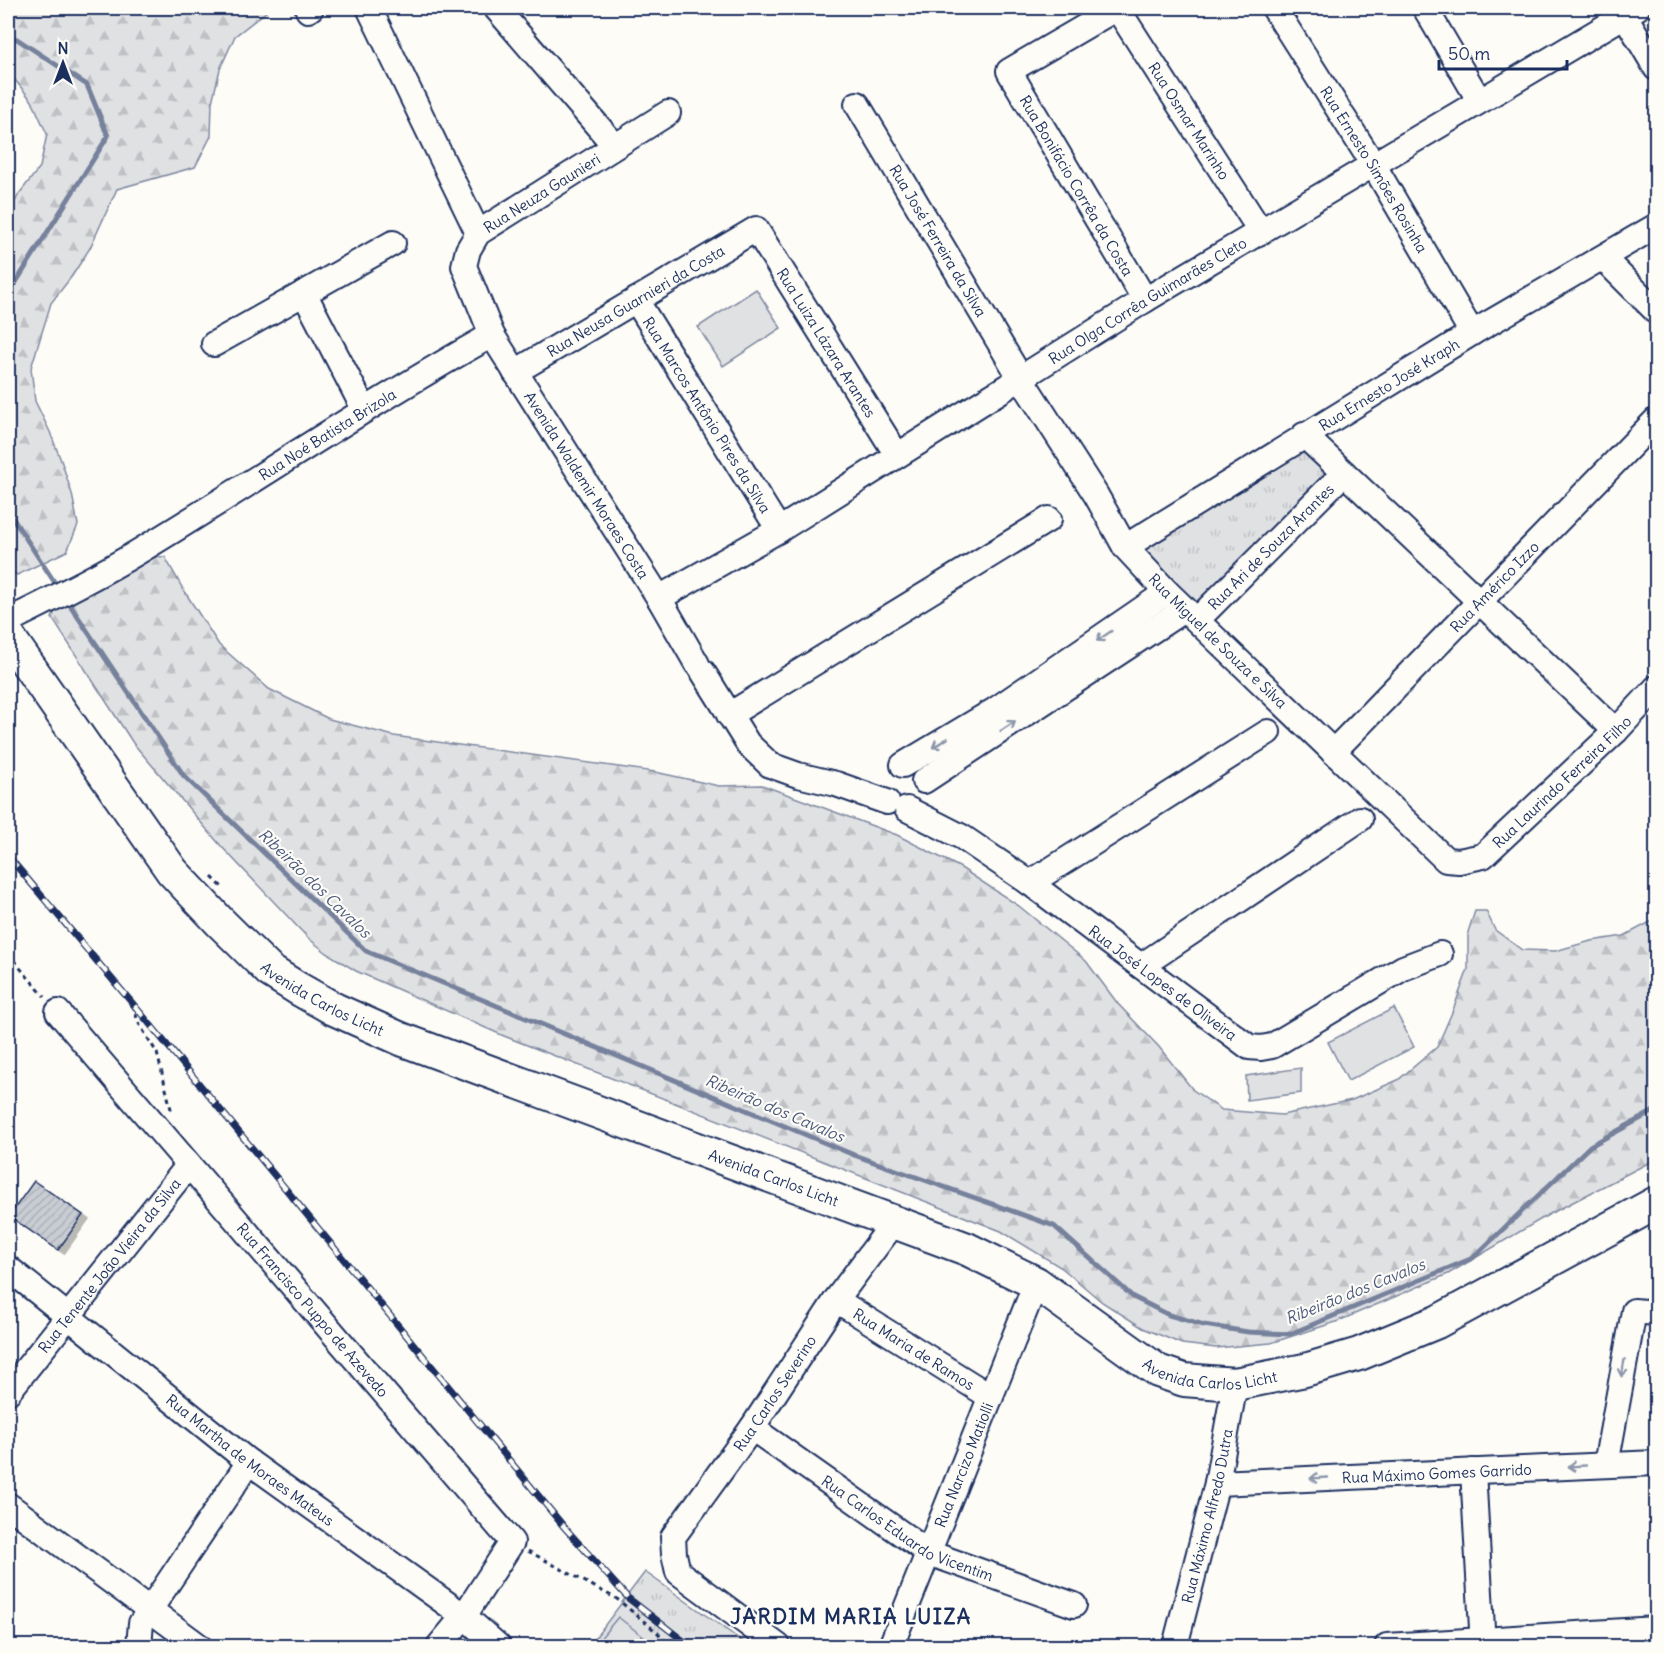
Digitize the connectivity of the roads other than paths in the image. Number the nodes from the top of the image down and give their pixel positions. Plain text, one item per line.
1 (369, 8) edge
2 (496, 8) edge
3 (1117, 8) edge
4 (1274, 8) edge
5 (1425, 8) edge
6 (1630, 11) edge
7 (1656, 68) edge
8 (1479, 100) junction
9 (856, 104) dead end
10 (668, 113) dead end
11 (615, 146) junction
12 (1373, 164) junction
13 (1656, 226) edge
14 (756, 229) joint
15 (1260, 232) junction
16 (478, 233) junction
17 (393, 243) dead end
18 (1603, 258) junction
19 (304, 293) junction
20 (636, 300) junction
21 (1145, 300) junction
22 (1656, 311) edge
23 (1472, 333) junction
24 (492, 335) junction
25 (214, 344) dead end
26 (515, 372) junction
27 (1020, 377) junction
28 (364, 409) junction
29 (1656, 420) edge
30 (1304, 435) junction
31 (897, 455) junction
32 (1344, 473) junction
33 (1049, 519) dead end
34 (779, 530) junction
35 (1125, 547) junction
36 (1167, 592) junction
37 (659, 598) junction
38 (1480, 601) junction
39 (1191, 614) junction
40 (8, 621) edge
41 (8, 636) edge
42 (1656, 688) edge
43 (729, 714) junction
44 (1616, 731) junction
45 (1268, 732) dead end
46 (1333, 752) junction
47 (905, 794) junction
48 (1360, 819) dead end
49 (1459, 861) joint
50 (1030, 883) junction
51 (1440, 954) dead end
52 (1141, 966) junction
53 (58, 1012) road end
54 (188, 1166) junction
55 (1656, 1203) edge
56 (895, 1221) junction
57 (8, 1268) edge
58 (1036, 1283) junction
59 (836, 1300) junction
60 (1645, 1312) edge
61 (68, 1316) junction
62 (1235, 1384) junction
63 (8, 1392) edge
64 (991, 1397) junction
65 (752, 1428) junction
66 (249, 1462) junction
67 (1656, 1463) edge
68 (1606, 1465) junction
69 (1473, 1471) junction
70 (1217, 1483) junction
71 (8, 1505) edge
72 (929, 1553) junction
73 (1074, 1605) dead end
74 (150, 1611) junction
75 (464, 1616) junction
76 (1656, 1629) edge
77 (1482, 1643) edge
78 (139, 1647) edge
79 (199, 1647) edge
80 (439, 1647) edge
81 (498, 1647) edge
82 (778, 1647) edge
83 (891, 1647) edge
84 (1176, 1647) edge
85 (1387, 1647) edge

1 - 16 street
2 - 11 street
3 - 15 street, Rua Osmar Marinho
3 - 21 street, Rua Bonifácio Corrêa da Costa
4 - 12 street, Rua Ernesto Simões Rosinha
5 - 8 street
6 - 7 street
6 - 8 street, Rua Olga Corrêa Guimarães Cleto
8 - 12 street, Rua Olga Corrêa Guimarães Cleto
9 - 27 street, Rua José Ferreira da Silva
10 - 11 street, Rua Neuza Gaunieri
11 - 16 street, Rua Neuza Gaunieri
12 - 15 street, Rua Olga Corrêa Guimarães Cleto
12 - 23 street, Rua Ernesto Simões Rosinha
13 - 18 street, Rua Ernesto José Kraph
14 - 20 street, Rua Neusa Guarnieri da Costa
14 - 31 street, Rua Luiza Lázara Arantes
15 - 21 street, Rua Olga Corrêa Guimarães Cleto
16 - 24 street, Rua Neuza Gaunieri
17 - 19 street
18 - 22 street
18 - 23 street, Rua Ernesto José Kraph
19 - 25 street
19 - 28 street
20 - 26 street, Rua Neusa Guarnieri da Costa
20 - 34 street, Rua Marcos Antônio Pires da Silva
21 - 27 street, Rua Olga Corrêa Guimarães Cleto
23 - 30 street, Rua Ernesto José Kraph
24 - 26 street
24 - 28 street, Rua Noé Batista Brizola
26 - 37 street, Avenida Waldemir Moraes Costa
27 - 31 street, Rua Olga Corrêa Guimarães Cleto
27 - 35 street, Rua Miguel de Souza e Silva
28 - 40 street, Rua Noé Batista Brizola
29 - 38 street, Rua Américo Izzo
30 - 32 street
30 - 35 street, Rua Ernesto José Kraph
31 - 34 street, Rua Olga Corrêa Guimarães Cleto
32 - 38 street
32 - 39 street, Rua Ari de Souza Arantes
33 - 43 street
34 - 37 street, Rua Olga Corrêa Guimarães Cleto
35 - 36 street, Rua Miguel de Souza e Silva
36 - 39 street, Rua Miguel de Souza e Silva
36 -> 47 street, Rua José Lopes de Oliveira
37 - 43 street, Avenida Waldemir Moraes Costa
38 - 44 street
38 - 46 street, Rua Américo Izzo
39 - 46 street, Rua Miguel de Souza e Silva
47 -> 39 street, Rua Ari de Souza Arantes
41 - 56 main road, Avenida Carlos Licht
42 - 44 street, Rua Laurindo Ferreira Filho
43 - 47 street
44 - 49 street, Rua Laurindo Ferreira Filho
45 - 50 street
46 - 49 street, Rua Miguel de Souza e Silva
47 - 50 street, Rua José Lopes de Oliveira
48 - 52 street
50 - 52 street, Rua José Lopes de Oliveira
51 - 52 street, Rua José Lopes de Oliveira
53 - 54 street, Rua Francisco Puppo de Azevedo
54 - 61 street, Rua Tenente João Vieira da Silva
54 - 75 street, Rua Francisco Puppo de Azevedo
55 - 62 main road, Avenida Carlos Licht
56 - 58 main road, Avenida Carlos Licht
56 - 59 street, Rua Carlos Severino
57 - 61 street, Rua Martha de Moraes Mateus
58 - 62 main road, Avenida Carlos Licht
58 - 64 street, Rua Narcizo Matiolli
59 - 64 street, Rua Maria de Ramos
59 - 65 street, Rua Carlos Severino
60 -> 68 street
61 - 63 street, Rua Tenente João Vieira da Silva
61 - 66 street, Rua Martha de Moraes Mateus
62 - 70 street, Rua Máximo Alfredo Dutra
64 - 72 street, Rua Narcizo Matiolli
65 - 72 street, Rua Carlos Eduardo Vicentim
65 - 82 street, Rua Carlos Severino
66 - 74 street
66 - 75 street, Rua Martha de Moraes Mateus
67 - 68 street, Rua Máximo Gomes Garrido
68 -> 69 street, Rua Máximo Gomes Garrido
69 -> 70 street, Rua Máximo Gomes Garrido
69 - 77 street
70 - 84 street, Rua Máximo Alfredo Dutra
71 - 74 street
72 - 73 street, Rua Carlos Eduardo Vicentim
72 - 83 street, Rua Narcizo Matiolli
74 - 78 street
74 - 79 street
75 - 80 street
75 - 81 street, Rua Martha de Moraes Mateus
76 - 77 street
77 - 85 street

